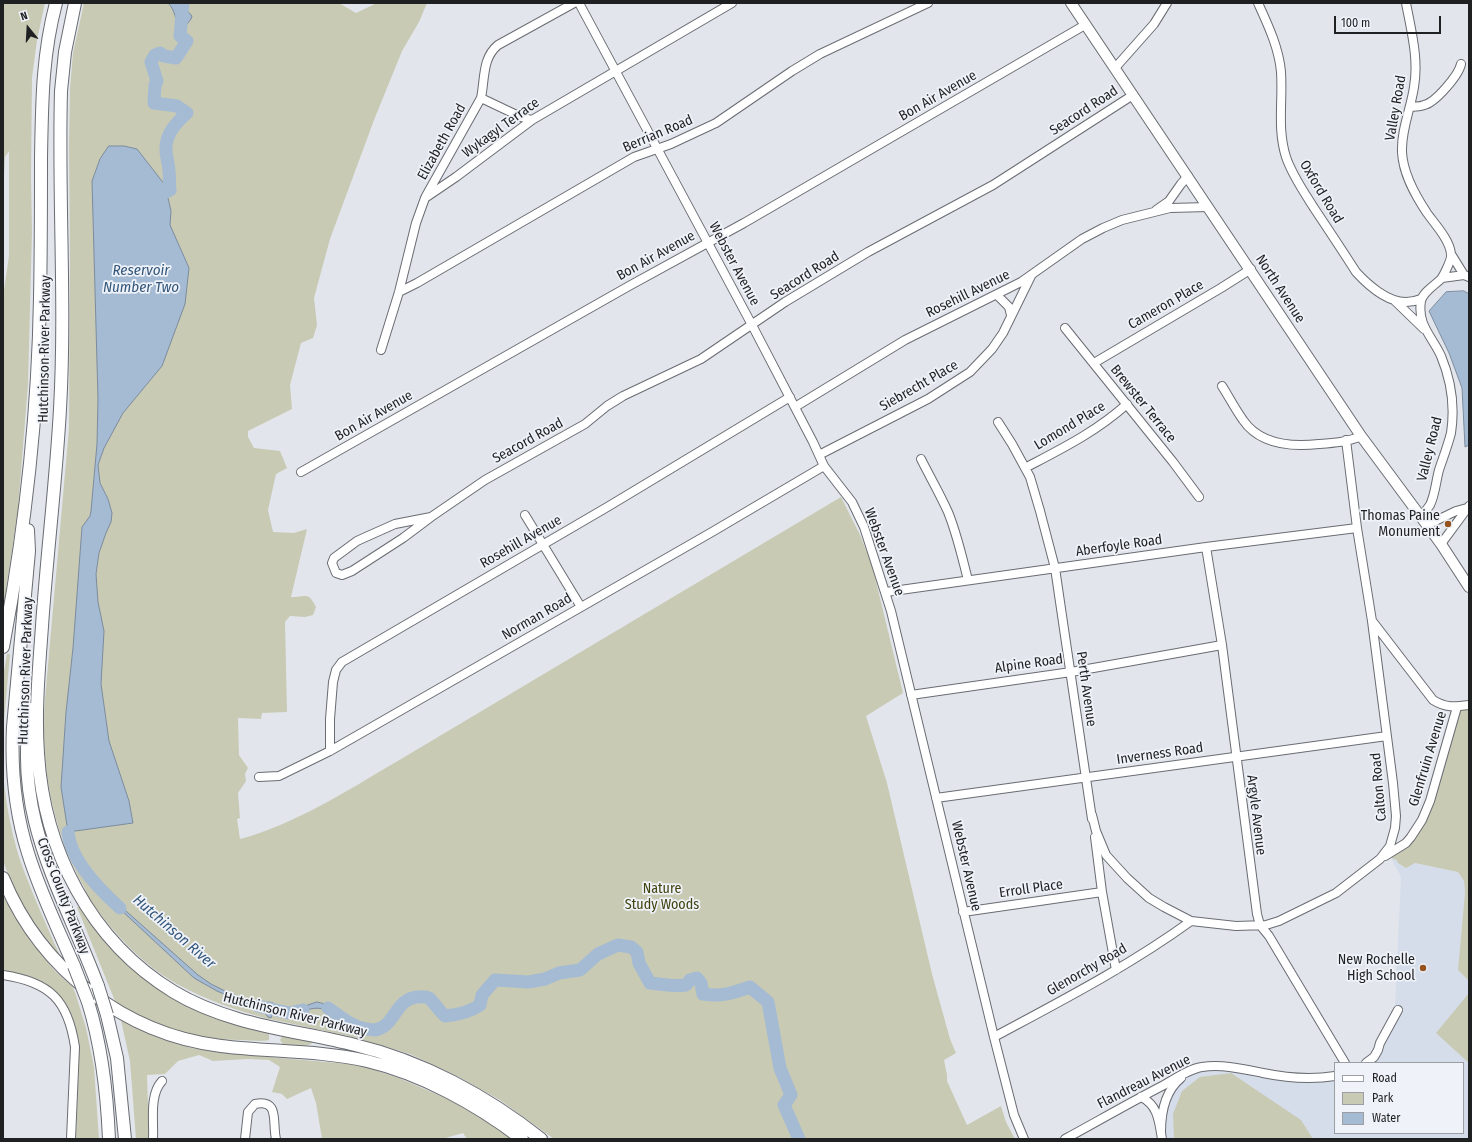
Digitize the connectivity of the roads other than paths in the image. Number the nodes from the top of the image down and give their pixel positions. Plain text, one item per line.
1 (56, 3) edge
2 (75, 3) edge
3 (574, 3) edge
4 (579, 3) edge
5 (732, 3) edge
6 (928, 3) edge
7 (1071, 3) edge
8 (1167, 3) edge
9 (1258, 3) edge
10 (1406, 3) edge
11 (1085, 25) junction
12 (1462, 64) dead end
13 (1115, 68) junction
14 (615, 71) junction
15 (1133, 95) junction
16 (481, 98) junction
17 (1411, 107) junction
18 (532, 120) junction
19 (657, 149) junction
20 (1188, 176) junction
21 (425, 198) junction
22 (1208, 207) junction
23 (1155, 211) junction
24 (708, 242) junction
25 (1451, 254) junction
26 (1251, 269) junction
27 (1031, 275) junction
28 (1466, 276) edge
29 (1442, 278) junction
30 (399, 292) junction
31 (997, 295) junction
32 (1421, 299) junction
33 (1395, 300) junction
34 (1011, 315) junction
35 (752, 325) junction
36 (1065, 328) dead end
37 (1425, 330) junction
38 (381, 350) dead end
39 (1094, 364) junction
40 (1222, 386) dead end
41 (790, 397) junction
42 (1126, 404) junction
43 (795, 407) junction
44 (998, 422) dead end
45 (1361, 436) junction
46 (1346, 440) junction
47 (819, 455) junction
48 (920, 459) dead end
49 (824, 466) junction
50 (1025, 468) junction
51 (301, 472) dead end
52 (27, 493) junction
53 (1199, 497) dead end
54 (1468, 506) edge
55 (525, 515) dead end
56 (431, 517) junction
57 (1424, 521) junction
58 (1357, 528) junction
59 (543, 544) junction
60 (1440, 544) junction
61 (1206, 547) junction
62 (1055, 568) junction
63 (968, 580) junction
64 (1469, 588) edge
65 (886, 592) junction
66 (581, 606) junction
67 (1372, 621) junction
68 (1222, 645) junction
69 (3, 647) edge
70 (39, 664) junction
71 (1071, 672) junction
72 (911, 695) junction
73 (1469, 705) edge
74 (1457, 707) junction
75 (1387, 736) junction
76 (330, 751) junction
77 (1236, 756) junction
78 (259, 777) dead end
79 (1086, 778) junction
80 (936, 798) junction
81 (1092, 815) junction
82 (1380, 859) junction
83 (3, 878) edge
84 (1102, 892) junction
85 (963, 912) junction
86 (1191, 921) junction
87 (1260, 925) junction
88 (1116, 970) junction
89 (3, 975) edge
90 (1398, 1010) dead end
91 (994, 1038) junction
92 (1344, 1062) edge
93 (1367, 1062) edge
94 (1191, 1071) junction
95 (1334, 1076) edge
96 (162, 1081) dead end
97 (1141, 1097) junction
98 (1161, 1135) edge
99 (72, 1139) edge
100 (109, 1139) edge
101 (125, 1139) edge
102 (153, 1139) edge
103 (245, 1139) edge
104 (276, 1139) edge
105 (522, 1139) edge
106 (541, 1139) edge
107 (1024, 1139) edge
108 (1065, 1139) edge

1 - 52 highway, Hutchinson River Parkway
2 - 70 highway, Hutchinson River Parkway
3 - 16 street, Elizabeth Road
4 - 14 street, Webster Avenue
5 - 14 street, Wykagyl Terrace
6 - 19 street, Berrian Road
7 - 11 main road, North Avenue
8 - 13 street
9 - 33 street, Oxford Road
10 - 17 street, Valley Road
11 - 13 main road, North Avenue
11 - 24 street, Bon Air Avenue
12 - 17 street
13 - 15 main road, North Avenue
14 - 18 street, Wykagyl Terrace
14 - 19 street, Webster Avenue
15 - 20 main road, North Avenue
15 - 35 street, Seacord Road
16 - 18 street, Elizabeth Road
16 - 21 street, Elizabeth Road
17 - 25 street, Valley Road
18 - 21 street, Wykagyl Terrace
19 - 24 street, Webster Avenue
19 - 30 street, Berrian Road
20 - 22 main road, North Avenue
20 - 23 street, Rosehill Avenue
21 - 30 street
22 - 23 street, Rosehill Avenue
22 - 26 main road, North Avenue
23 - 27 street, Rosehill Avenue
24 - 35 street, Webster Avenue
24 - 51 street, Bon Air Avenue
25 - 28 street, Valley Road
25 - 29 street
26 - 39 street, Cameron Place
26 - 45 main road, North Avenue
27 - 31 street, Rosehill Avenue
27 - 34 street, Siebrecht Place
28 - 29 street, Valley Road
29 - 32 street
30 - 38 street
31 - 34 street
31 - 43 street, Rosehill Avenue
32 - 33 street
32 - 37 street, Valley Road
33 - 37 street
34 - 47 street, Siebrecht Place
35 - 41 street, Webster Avenue
35 - 56 street, Seacord Road
36 - 39 street, Brewster Terrace
37 - 57 street, Valley Road
39 - 42 street, Brewster Terrace
40 - 46 street
41 - 43 street, Webster Avenue
41 - 59 street, Rosehill Avenue
42 - 50 street, Lomond Place
42 - 53 street, Brewster Terrace
43 - 47 street, Webster Avenue
44 - 50 street, Perth Avenue
45 - 46 street
45 - 57 main road, North Avenue
46 - 58 street, Calton Road
47 - 49 street, Webster Avenue
48 - 63 street
49 - 65 street, Webster Avenue
49 - 66 street, Norman Road
50 - 62 street, Perth Avenue
52 - 69 highway, Hutchinson River Parkway
52 - 100 highway, Cross County Parkway, bridge
54 - 57 street
54 - 60 street
55 - 59 street
56 - 56 street, Seacord Road
57 - 60 main road, North Avenue
58 - 61 street, Aberfoyle Road
58 - 67 street, Calton Road
59 - 66 street
59 - 76 street, Rosehill Avenue
60 - 64 main road, North Avenue
61 - 62 street, Aberfoyle Road
61 - 68 street, Argyle Avenue
62 - 63 street, Aberfoyle Road
62 - 71 street, Perth Avenue
63 - 65 street, Aberfoyle Road
65 - 72 street, Webster Avenue
66 - 76 street, Norman Road
67 - 74 street
67 - 75 street, Calton Road
68 - 71 street, Alpine Road
68 - 77 street, Argyle Avenue
70 - 101 highway, Cross County Parkway, bridge
70 - 106 highway, Hutchinson River Parkway
71 - 72 street, Alpine Road
71 - 79 street, Perth Avenue
72 - 80 street, Webster Avenue
73 - 74 street, Glenfruin Avenue
74 - 82 street, Glenfruin Avenue
75 - 77 street, Inverness Road
75 - 82 street, Calton Road
76 - 78 street, Norman Road
77 - 79 street, Inverness Road
77 - 87 street, Argyle Avenue
79 - 80 street, Inverness Road
79 - 81 street, Perth Avenue
80 - 85 street, Webster Avenue
81 - 84 street, Perth Avenue
81 - 86 street, Calton Road
82 - 87 street, Calton Road
83 - 105 highway, Hutchinson River Parkway
84 - 85 street, Erroll Place
84 - 88 street, Perth Avenue
85 - 91 street, Webster Avenue
86 - 87 street, Calton Road
86 - 88 street, Glenorchy Road
87 - 92 street, Argyle Avenue
88 - 91 street, Glenorchy Road
89 - 99 street
90 - 93 street
91 - 107 street, Webster Avenue
94 - 95 street, Flandreau Avenue
94 - 97 street, Flandreau Avenue
94 - 98 street
96 - 102 street
97 - 98 street
97 - 108 street, Flandreau Avenue
103 - 104 street

